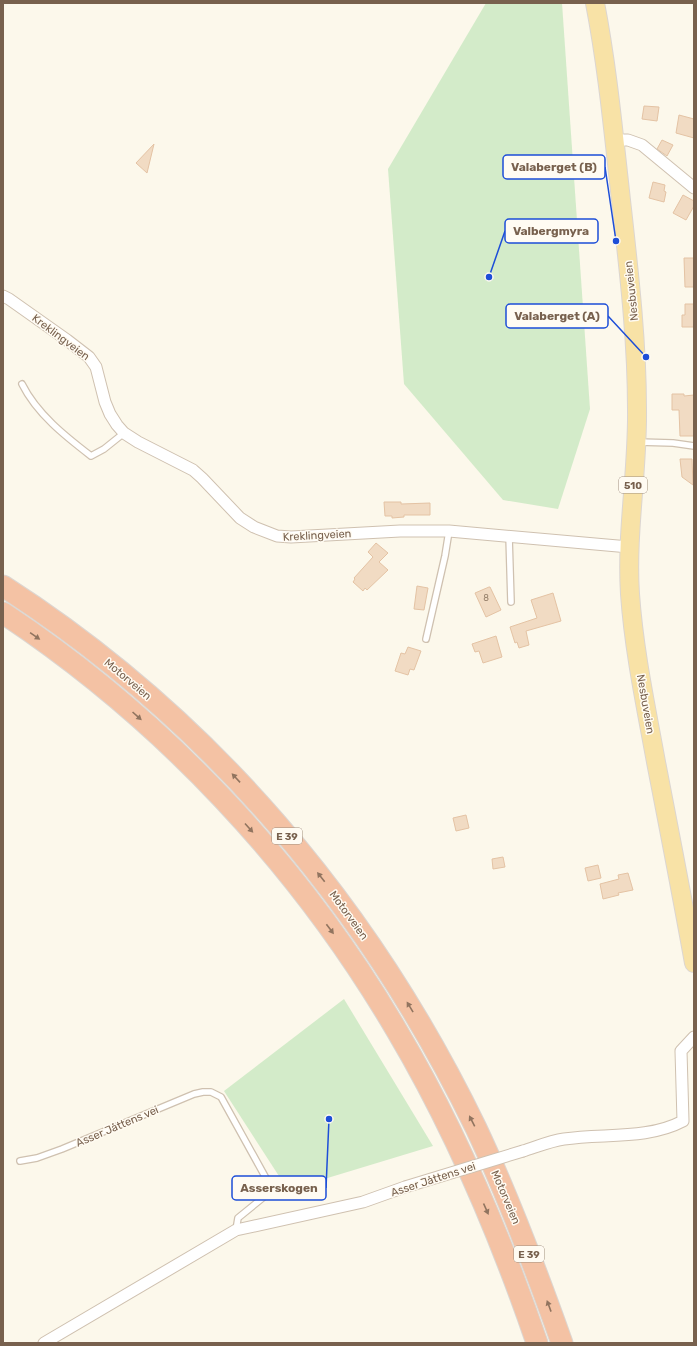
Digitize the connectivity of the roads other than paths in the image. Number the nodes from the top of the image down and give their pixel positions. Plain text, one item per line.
1 (595, 3) edge
2 (615, 140) junction
3 (694, 188) edge
4 (3, 296) edge
5 (22, 384) dead end
6 (124, 433) junction
7 (636, 442) junction
8 (694, 446) edge
9 (449, 531) junction
10 (509, 536) junction
11 (629, 547) junction
12 (3, 586) edge
13 (511, 602) dead end
14 (3, 614) edge
15 (426, 639) dead end
16 (694, 963) edge
17 (694, 1037) edge
18 (20, 1161) dead end
19 (236, 1230) junction
20 (44, 1343) edge
21 (537, 1343) edge
22 (562, 1343) edge

1 - 2 main road, Nesbuveien / 510
2 - 3 street
2 - 7 main road, Nesbuveien / 510
4 - 6 street, Kreklingveien
5 - 6 lane
6 - 9 street, Kreklingveien
7 - 8 lane
7 - 11 main road, Nesbuveien / 510
9 - 10 street, Kreklingveien
9 - 15 lane
10 - 11 street, Kreklingveien
10 - 13 lane
11 - 16 main road, Nesbuveien / 510
22 -> 12 highway, Motorveien / E 39
14 -> 21 highway, Motorveien / E 39
17 - 19 street, Asser Jåttens vei, bridge
18 - 19 lane, Asser Jåttens vei
19 - 20 street, Asser Jåttens vei

